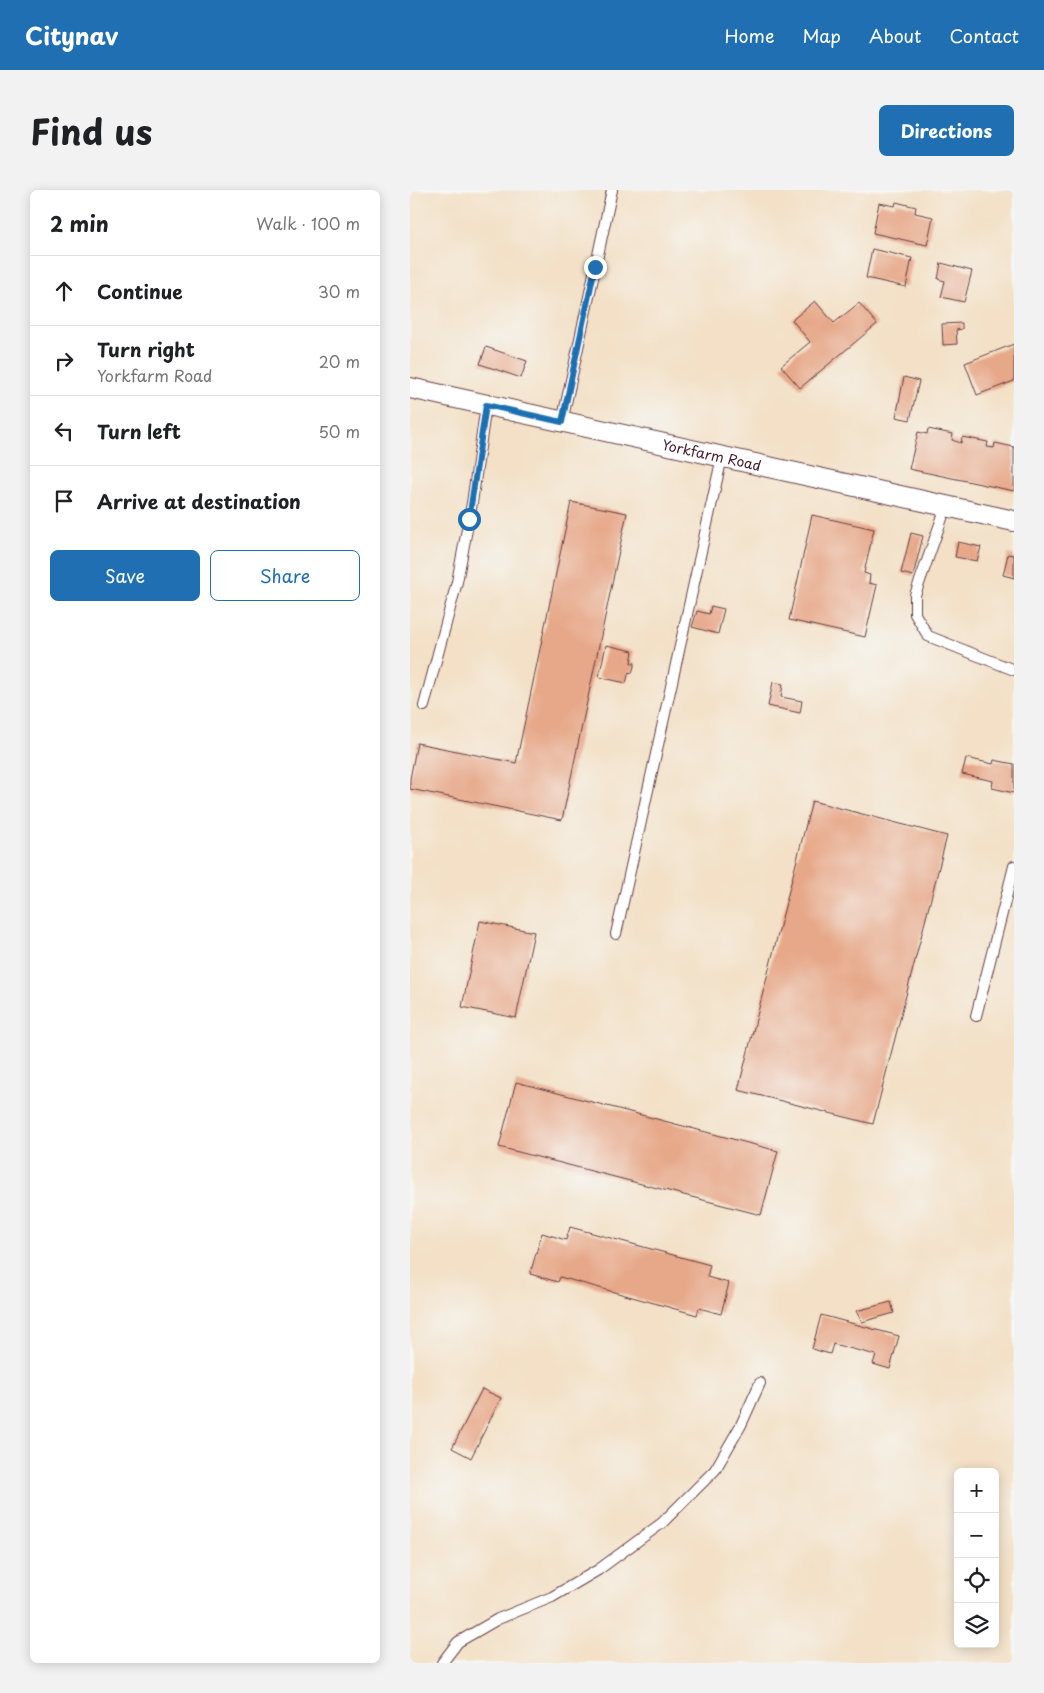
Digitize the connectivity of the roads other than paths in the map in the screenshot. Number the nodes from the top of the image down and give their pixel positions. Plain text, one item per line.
1 (612, 190) edge
2 (410, 388) edge
3 (486, 405) junction
4 (562, 422) junction
5 (722, 457) junction
6 (946, 507) junction
7 (1014, 522) edge
8 (1014, 670) edge
9 (424, 706) dead end
10 (1014, 866) edge
11 (616, 934) dead end
12 (976, 1016) dead end
13 (760, 1383) dead end
14 (442, 1663) edge

1 - 4 lane
2 - 3 street, Yorkfarm Road
3 - 4 street, Yorkfarm Road
3 - 9 lane
4 - 5 street, Yorkfarm Road
5 - 6 street, Yorkfarm Road
5 - 11 lane
6 - 7 street, Yorkfarm Road
6 - 8 lane
10 - 12 lane
13 - 14 lane

